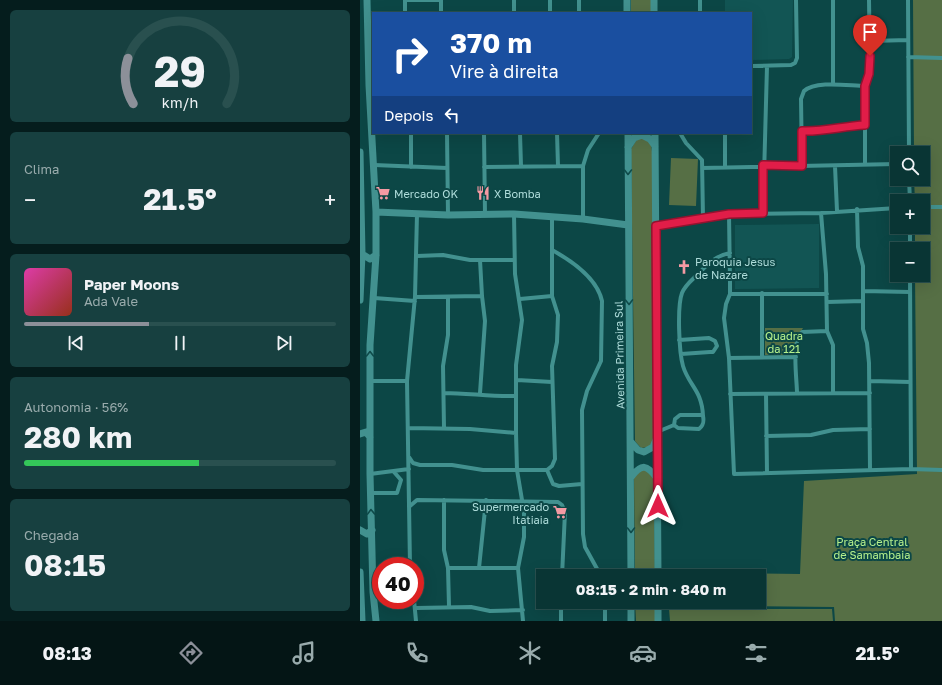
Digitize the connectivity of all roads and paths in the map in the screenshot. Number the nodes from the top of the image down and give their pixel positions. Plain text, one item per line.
1 (367, 0) edge
2 (441, 0) edge
3 (514, 0) edge
4 (550, 0) edge
5 (579, 0) edge
6 (627, 0) edge
7 (654, 0) edge
8 (700, 0) edge
9 (796, 0) edge
10 (833, 0) edge
11 (869, 0) edge
12 (908, 0) edge
13 (405, 12) edge
14 (441, 12) edge
15 (514, 12) edge
16 (550, 12) edge
17 (579, 12) edge
18 (627, 12) edge
19 (654, 12) edge
20 (700, 12) edge
21 (908, 40) junction
22 (871, 41) junction
23 (371, 47) edge
24 (908, 57) junction
25 (942, 58) edge
26 (752, 66) edge
27 (767, 66) junction
28 (372, 84) edge
29 (834, 84) junction
30 (865, 86) junction
31 (865, 125) junction
32 (802, 131) junction
33 (373, 134) edge
34 (411, 134) edge
35 (447, 134) edge
36 (484, 134) edge
37 (520, 134) edge
38 (557, 134) edge
39 (598, 134) edge
40 (628, 134) edge
41 (655, 134) edge
42 (681, 134) edge
43 (725, 134) edge
44 (655, 146) junction
45 (909, 146) edge
46 (628, 147) junction
47 (360, 152) edge
48 (360, 157) edge
49 (374, 157) junction
50 (890, 164) edge
51 (374, 165) junction
52 (763, 165) junction
53 (865, 165) junction
54 (484, 166) junction
55 (521, 166) junction
56 (558, 166) junction
57 (583, 166) junction
58 (725, 166) junction
59 (802, 166) junction
60 (835, 166) junction
61 (411, 167) junction
62 (447, 168) junction
63 (702, 168) junction
64 (930, 207) edge
65 (942, 207) edge
66 (890, 208) edge
67 (361, 209) edge
68 (857, 209) junction
69 (837, 211) junction
70 (376, 212) junction
71 (821, 212) junction
72 (763, 213) junction
73 (417, 214) junction
74 (514, 214) junction
75 (729, 214) junction
76 (485, 215) junction
77 (448, 216) junction
78 (552, 216) junction
79 (703, 218) junction
80 (583, 219) junction
81 (628, 225) junction
82 (656, 226) junction
83 (552, 250) junction
84 (730, 253) junction
85 (362, 254) junction
86 (376, 255) junction
87 (417, 256) junction
88 (480, 260) junction
89 (514, 260) junction
90 (910, 282) edge
91 (863, 291) junction
92 (910, 292) junction
93 (762, 293) junction
94 (730, 294) junction
95 (827, 294) junction
96 (482, 296) junction
97 (552, 296) junction
98 (448, 297) junction
99 (374, 298) junction
100 (415, 299) junction
101 (520, 299) junction
102 (360, 300) edge
103 (863, 301) junction
104 (827, 302) junction
105 (827, 331) junction
106 (679, 340) junction
107 (681, 354) junction
108 (762, 357) junction
109 (796, 357) junction
110 (729, 358) junction
111 (516, 380) junction
112 (370, 381) junction
113 (407, 381) junction
114 (870, 381) junction
115 (552, 382) junction
116 (910, 382) junction
117 (444, 393) junction
118 (480, 393) junction
119 (797, 393) junction
120 (833, 393) junction
121 (870, 393) junction
122 (730, 394) junction
123 (766, 394) junction
124 (516, 396) junction
125 (703, 415) junction
126 (674, 425) junction
127 (408, 428) junction
128 (444, 428) junction
129 (870, 429) junction
130 (516, 433) junction
131 (360, 434) edge
132 (657, 435) junction
133 (766, 436) junction
134 (370, 437) junction
135 (631, 442) junction
136 (408, 457) junction
137 (910, 468) junction
138 (409, 469) junction
139 (517, 470) junction
140 (547, 470) junction
141 (870, 470) junction
142 (942, 470) edge
143 (394, 472) junction
144 (767, 473) junction
145 (370, 474) junction
146 (631, 477) junction
147 (657, 478) junction
148 (582, 484) junction
149 (370, 493) junction
150 (444, 500) junction
151 (486, 500) junction
152 (523, 501) junction
153 (410, 506) junction
154 (360, 530) edge
155 (372, 530) junction
156 (372, 557) edge
157 (410, 557) edge
158 (448, 568) junction
159 (479, 568) junction
160 (518, 568) junction
161 (562, 569) edge
162 (597, 569) edge
163 (631, 569) edge
164 (658, 569) edge
165 (360, 572) edge
166 (449, 606) junction
167 (424, 608) edge
168 (375, 609) edge
169 (416, 609) edge
170 (561, 609) edge
171 (605, 609) edge
172 (631, 609) edge
173 (658, 609) edge
174 (523, 610) junction
175 (362, 621) edge
176 (376, 621) edge
177 (416, 621) edge
178 (523, 621) edge
179 (561, 621) edge
180 (605, 621) edge
181 (631, 621) edge
182 (658, 621) edge

1 - 23 street
2 - 13 street
2 - 14 street
3 - 15 street
4 - 16 street
5 - 17 street
6 - 18 street
7 - 19 street
8 - 20 street
9 - 27 street
10 - 29 street
11 - 22 street
12 - 21 street
21 - 22 street
21 - 24 street
22 - 30 street
23 - 28 street
24 - 25 street
24 - 45 street
26 - 27 street
27 - 52 street
29 - 30 street
29 - 32 street
30 - 31 street
31 - 32 street
31 - 53 street
32 - 59 street
33 - 49 street
34 - 61 street
35 - 62 street
36 - 54 street
37 - 55 street
38 - 56 street
39 - 57 street
40 - 46 street, Avenida Primeira Sul
41 - 44 street
42 - 63 street
43 - 58 street
44 - 46 street
44 - 82 street
46 -> 81 street, Avenida Primeira Sul
47 - 48 street
48 - 49 street
48 - 67 street
49 - 51 street
50 - 53 street
51 - 61 street
51 - 70 street
52 - 58 street
52 - 59 street
52 - 72 street
53 - 60 street
54 - 55 street
54 - 76 street
55 - 56 street
56 - 57 street
57 - 80 street
58 - 63 street
59 - 60 street
60 - 69 street
61 - 62 street
62 - 77 street
63 - 79 street
64 - 65 street
66 - 68 street
67 - 85 street
68 - 69 street
68 - 91 street
69 - 71 street
70 - 73 street
70 - 86 street
71 - 72 street
71 - 95 street
72 - 75 street
73 - 77 street
73 - 87 street
74 - 76 street
74 - 78 street
74 - 89 street
75 - 79 street
75 - 84 street
76 - 77 street
78 - 80 street
78 - 83 street
79 - 82 street
80 - 81 street
81 -> 135 street, Avenida Primeira Sul
82 - 132 street
83 - 97 street
83 - 148 street
84 - 94 street
84 - 106 street
85 - 86 street
85 - 102 street
86 - 99 street
87 - 88 street
87 - 100 street
88 - 89 street
88 - 96 street
89 - 101 street
90 - 92 street
91 - 92 street
91 - 103 street
92 - 116 street
93 - 94 street
93 - 95 street
93 - 108 street
94 - 110 street
95 - 104 street
96 - 98 street
96 - 118 street
97 - 101 street
97 - 115 street
98 - 100 street
98 - 117 street
99 - 100 street
112 -> 99 street
100 - 113 street
101 - 111 street
103 - 104 street
103 - 114 street
104 - 105 street
105 - 109 street
105 - 120 street
106 - 107 street
106 - 107 street
107 - 125 street
108 - 109 street
108 - 110 street
109 - 119 street
110 - 122 street
111 - 115 street
111 - 124 street
112 - 113 street
112 - 134 street
113 - 127 street
114 - 116 street
114 - 121 street
115 - 140 street
116 - 137 street
117 - 118 street
117 - 128 street
118 - 124 street
119 - 120 street
119 - 123 street
120 - 121 street
121 - 129 street
122 - 123 street
122 - 144 street
123 - 133 street
124 - 130 street
125 - 126 street
125 - 126 street
126 - 132 street
127 - 128 street
127 - 136 street
128 - 130 street
129 - 133 street
129 - 141 street
130 - 139 street
131 - 134 street
132 - 135 street
132 - 147 street
133 - 144 street
134 - 145 street
135 - 146 street, Avenida Primeira Sul
136 - 138 street
136 - 139 street
137 - 141 street
137 - 142 street
138 - 143 street
138 - 153 street
139 - 140 street
139 - 152 street
140 - 148 street
141 - 144 street
143 - 145 street
143 - 149 street
145 - 149 street
146 - 147 street
146 -> 163 street, Avenida Primeira Sul
147 - 164 street
148 - 162 street
155 -> 149 street
150 - 151 street
150 - 153 street
150 - 158 street
151 - 152 street
151 - 159 street
152 - 160 street
152 - 161 street
153 - 157 street
154 - 155 street
155 - 156 street
158 - 159 street
158 - 166 street
159 - 160 street
160 - 174 street
165 - 175 street
166 - 167 street
166 - 174 street
168 - 176 street
169 - 177 street
170 - 179 street
171 - 180 street
172 - 181 street
173 - 182 street
174 - 178 street

